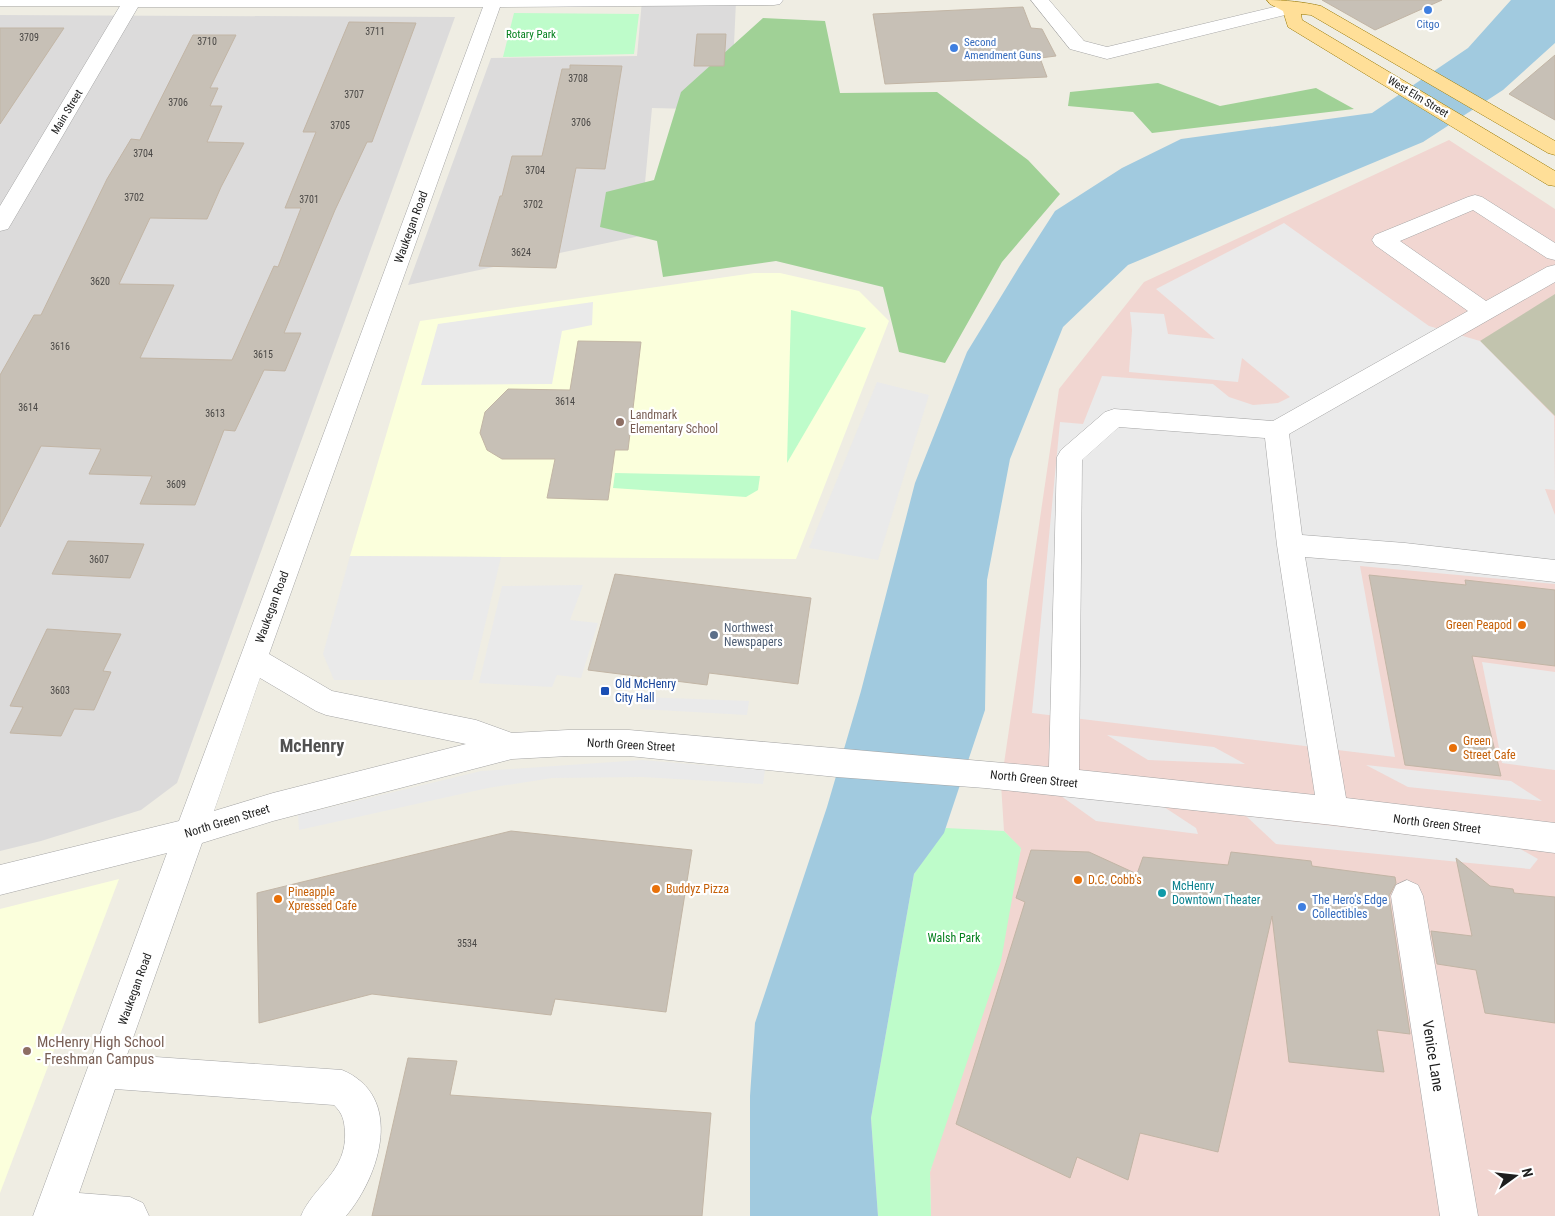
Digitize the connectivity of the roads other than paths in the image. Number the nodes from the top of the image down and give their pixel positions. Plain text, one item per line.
1 (774, 0) edge
2 (1040, 0) edge
3 (0, 1) edge
4 (133, 1) edge
5 (494, 1) edge
6 (1283, 4) edge
7 (1555, 149) edge
8 (1555, 180) edge
9 (0, 224) edge
10 (1555, 253) edge
11 (1555, 272) edge
12 (1485, 312) junction
13 (1276, 430) junction
14 (1290, 545) junction
15 (1555, 571) edge
16 (253, 659) junction
17 (512, 746) junction
18 (1064, 782) junction
19 (1333, 811) junction
20 (192, 832) junction
21 (1555, 838) edge
22 (0, 880) edge
23 (1407, 896) dead end
24 (106, 1071) junction
25 (54, 1213) edge
26 (130, 1216) edge
27 (320, 1216) edge
28 (1459, 1216) edge

1 - 5 street
2 - 6 street
3 - 4 street
4 - 5 street
4 - 9 street, Main Street
5 - 16 street, Waukegan Road
6 - 7 main road, West Elm Street
6 - 8 main road, West Elm Street
10 - 12 street
11 - 12 street
12 - 13 street
13 - 14 street
13 - 18 street
14 - 15 street
14 - 19 street
16 - 17 street, North Green Street
16 - 20 street, Waukegan Road
17 - 18 street, North Green Street
17 - 20 street, North Green Street
18 - 19 street, North Green Street
19 - 21 street, North Green Street
20 - 22 street, North Green Street
20 - 24 street, Waukegan Road
23 - 28 street, Venice Lane
24 - 25 street, Waukegan Road
24 - 27 street
25 - 26 street

